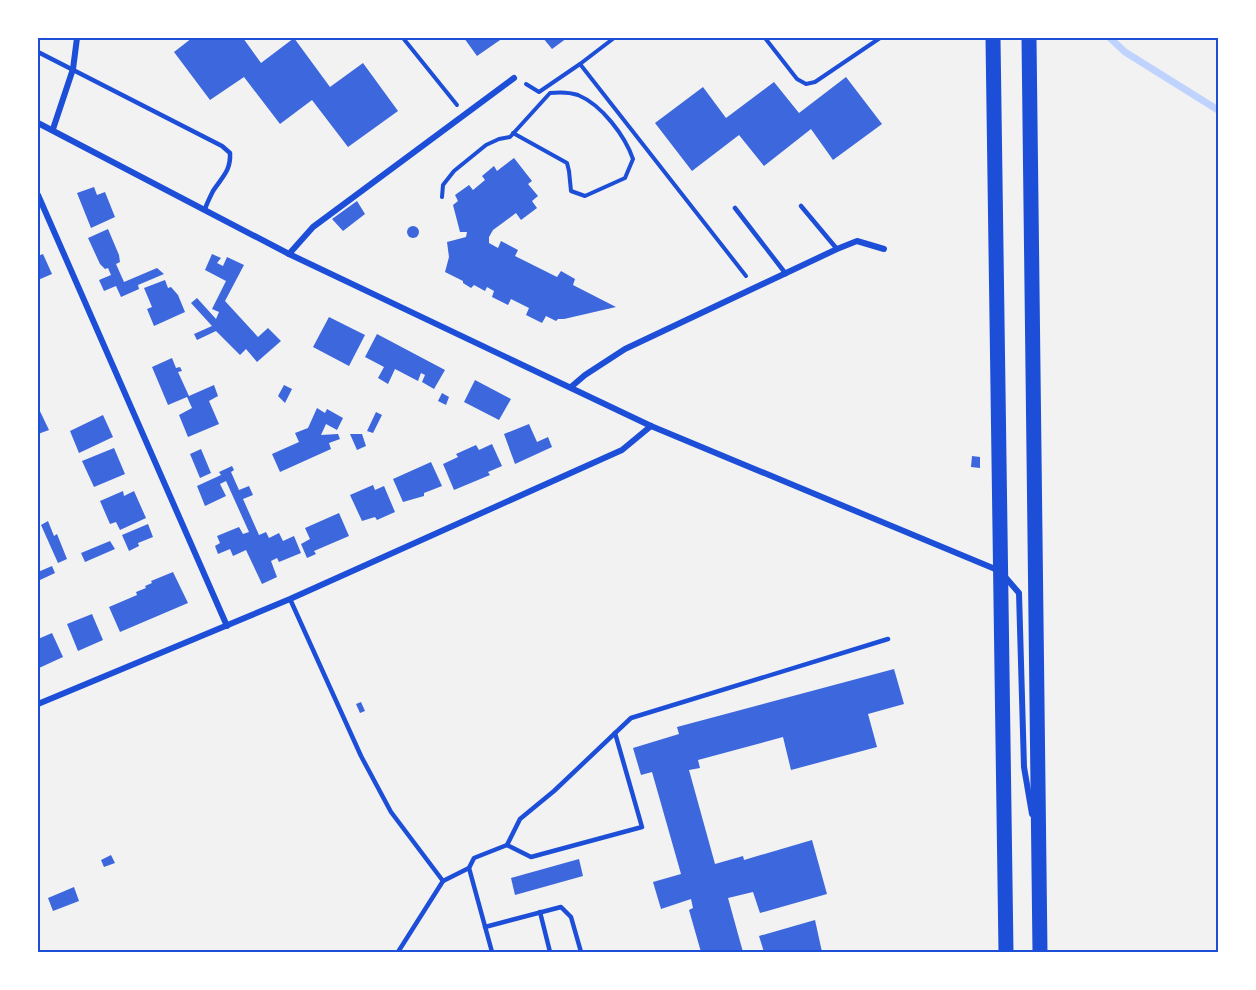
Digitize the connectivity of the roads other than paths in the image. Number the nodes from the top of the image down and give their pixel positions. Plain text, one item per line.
1 (77, 38) edge
2 (993, 38) edge
3 (1029, 38) edge
4 (38, 52) edge
5 (73, 69) junction
6 (514, 78) road end
7 (38, 123) edge
8 (53, 129) junction
9 (38, 195) edge
10 (801, 206) dead end
11 (735, 207) dead end
12 (205, 209) junction
13 (837, 249) junction
14 (884, 249) dead end
15 (289, 254) junction
16 (786, 274) junction
17 (571, 387) junction
18 (651, 426) junction
19 (1000, 571) junction
20 (290, 599) junction
21 (227, 626) junction
22 (888, 639) dead end
23 (38, 704) edge
24 (615, 733) junction
25 (507, 845) junction
26 (1039, 857) junction
27 (469, 868) junction
28 (443, 881) junction
29 (540, 912) junction
30 (485, 927) junction
31 (398, 952) edge
32 (492, 952) edge
33 (550, 952) edge
34 (581, 952) edge
35 (1006, 952) edge
36 (1040, 952) edge

1 - 5 street
2 - 19 main road
3 - 26 main road
4 - 5 lane
5 - 8 street
5 - 12 lane
6 - 15 street
7 - 8 street
8 - 12 street
9 - 21 street
10 - 13 lane
11 - 16 lane
12 - 15 street
13 - 14 street
13 - 16 street
15 - 17 street
16 - 17 street
17 - 18 street
18 - 19 street
18 - 20 street
19 - 26 street
19 - 35 main road
20 - 21 street
20 - 28 lane
21 - 23 street
22 - 24 lane
24 - 25 lane
24 - 25 lane
25 - 27 lane
26 - 36 main road
27 - 28 lane
27 - 30 lane
28 - 31 lane
29 - 30 lane
29 - 33 lane
29 - 34 lane
30 - 32 lane

